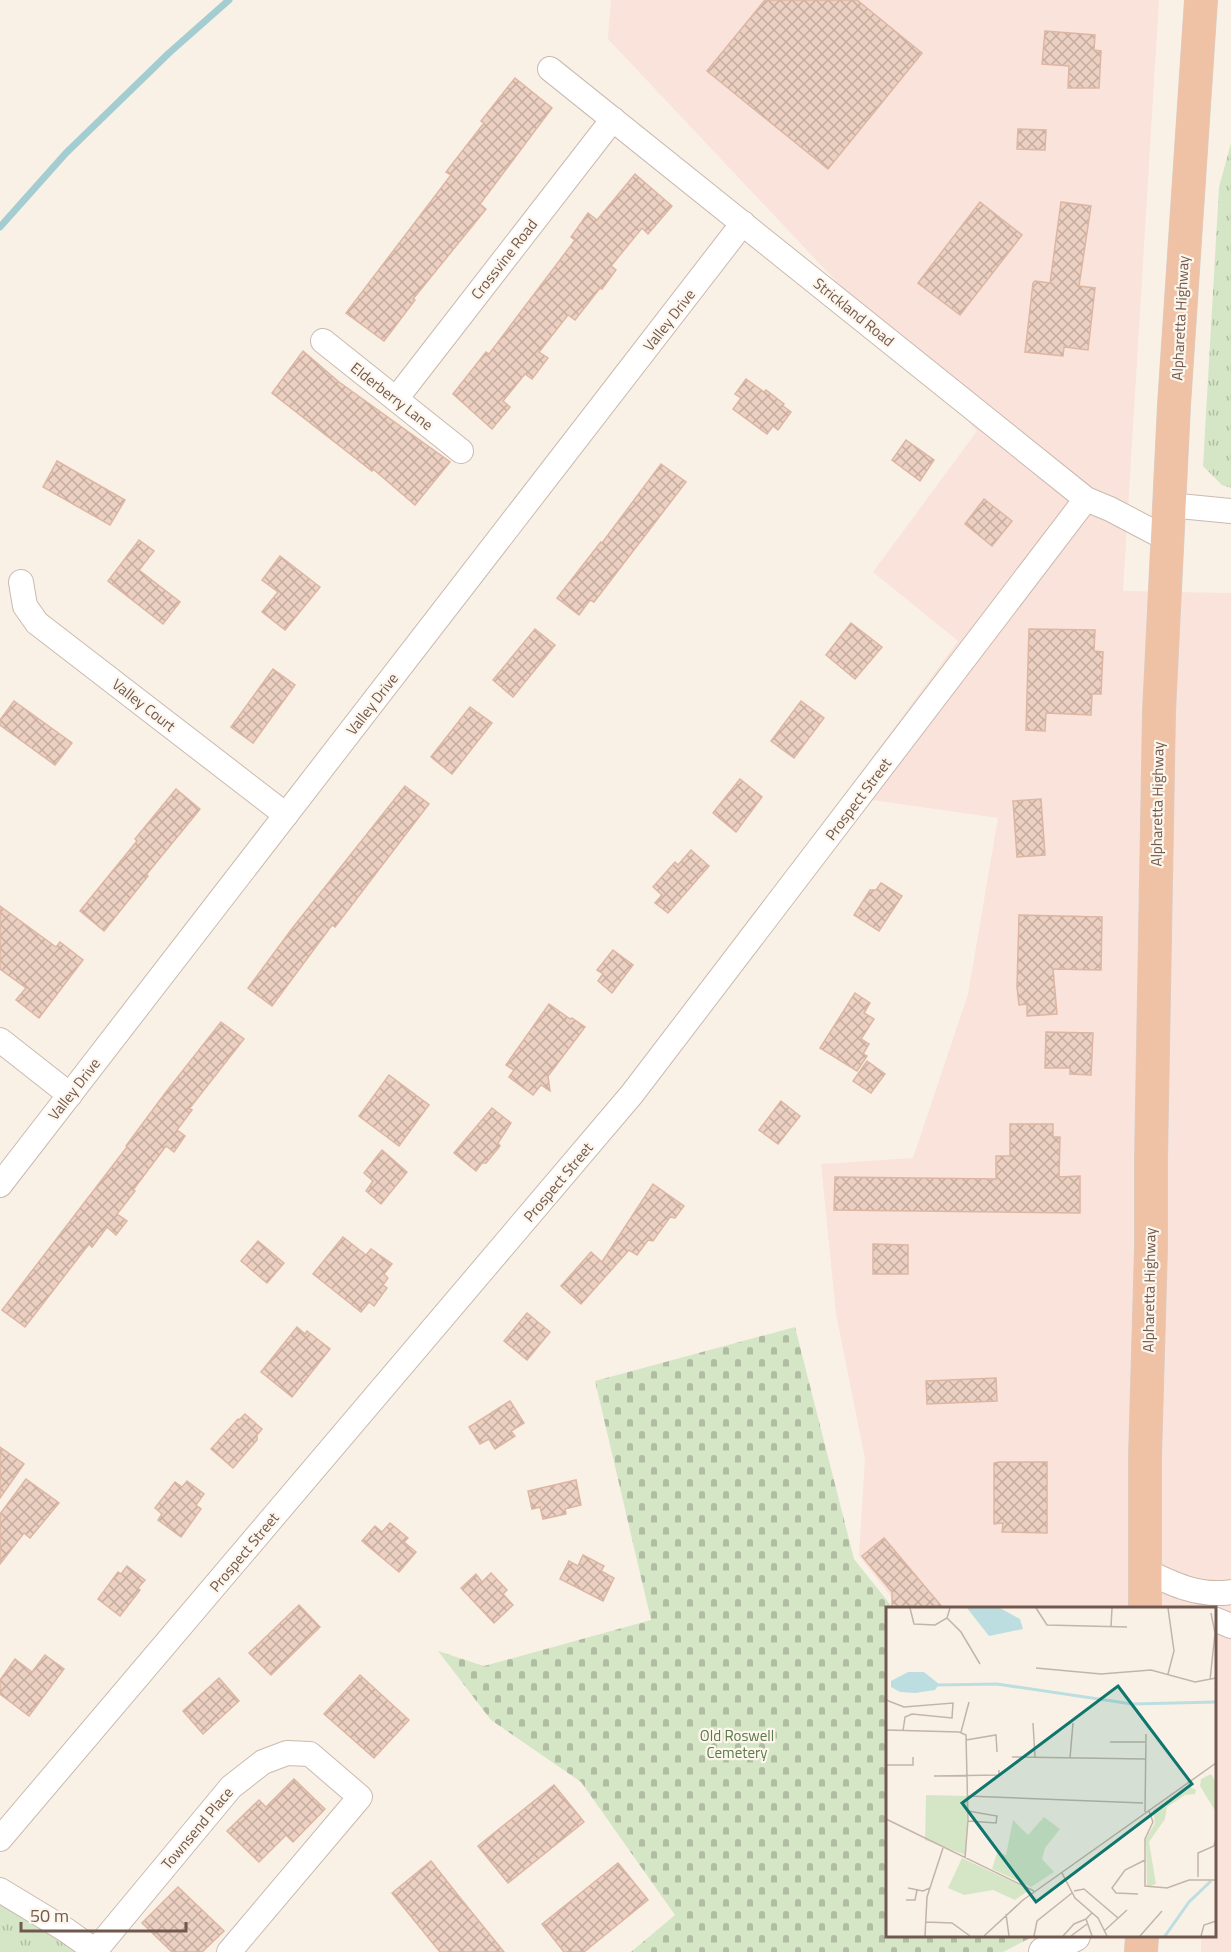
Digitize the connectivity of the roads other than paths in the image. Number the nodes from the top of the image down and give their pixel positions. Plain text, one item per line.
1 (1201, 0) edge
2 (550, 69) dead end
3 (613, 119) junction
4 (744, 224) junction
5 (323, 341) dead end
6 (396, 399) junction
7 (461, 451) dead end
8 (1086, 499) junction
9 (1169, 505) junction
10 (1231, 511) edge
11 (1167, 539) junction
12 (21, 582) dead end
13 (286, 815) junction
14 (0, 1040) edge
15 (70, 1095) junction
16 (0, 1185) edge
17 (1144, 1570) junction
18 (1231, 1592) edge
19 (1145, 1607) edge
20 (1231, 1615) edge
21 (1216, 1618) edge
22 (1216, 1618) edge
23 (1231, 1626) edge
24 (0, 1839) edge
25 (0, 1890) edge
26 (1071, 1937) edge
27 (1142, 1937) edge
28 (96, 1951) edge
29 (229, 1952) edge
30 (1044, 1952) edge
31 (1141, 1952) edge

1 - 9 highway, Alpharetta Highway
2 - 3 street, Strickland Road
3 - 4 street, Strickland Road
3 - 6 street, Crossvine Road
4 - 8 street, Strickland Road
4 - 13 street, Valley Drive
5 - 6 street, Elderberry Lane
6 - 7 street, Elderberry Lane
8 - 11 street, Strickland Road
8 - 24 street, Prospect Street
9 - 10 street
9 - 11 highway, Alpharetta Highway
11 - 17 highway, Alpharetta Highway
12 - 13 street, Valley Court
13 - 15 street, Valley Drive
14 - 15 street
15 - 16 street, Valley Drive
17 - 18 street
17 - 19 highway, Alpharetta Highway
20 - 21 street
22 - 23 street
25 - 28 street
26 - 30 street
27 - 31 highway
28 - 29 street, Townsend Place

